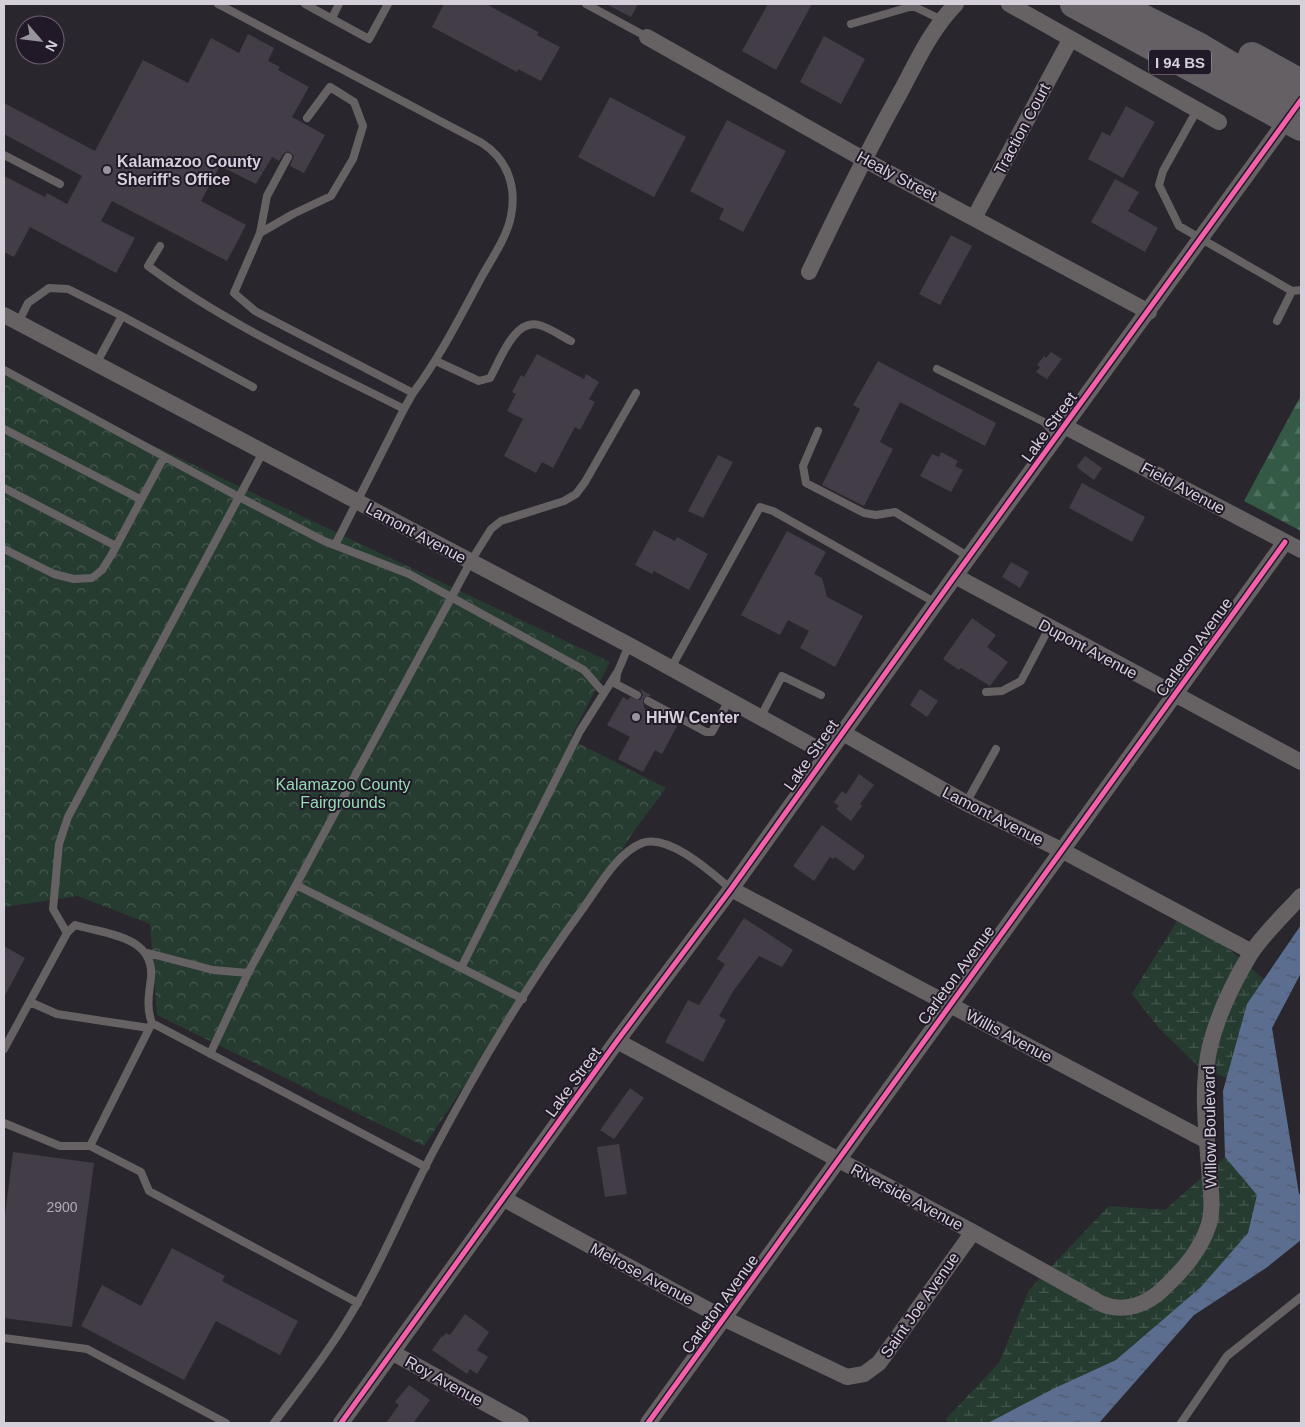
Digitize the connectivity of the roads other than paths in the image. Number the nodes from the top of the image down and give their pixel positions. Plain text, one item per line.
1 (218, 4) edge
2 (305, 4) edge
3 (339, 4) edge
4 (388, 4) edge
5 (586, 4) edge
6 (956, 4) edge
7 (1009, 4) edge
8 (1074, 4) edge
9 (1115, 4) edge
10 (1154, 4) edge
11 (332, 18) junction
12 (942, 20) junction
13 (851, 24) dead end
14 (647, 37) joint
15 (1070, 40) junction
16 (1298, 107) edge
17 (1197, 110) junction
18 (307, 118) dead end
19 (1219, 122) dead end
20 (4, 155) edge
21 (288, 157) dead end
22 (863, 159) junction
23 (60, 184) dead end
24 (974, 218) junction
25 (260, 233) junction
26 (1202, 238) junction
27 (160, 246) dead end
28 (809, 272) dead end
29 (1301, 290) edge
30 (1292, 291) junction
31 (1149, 312) junction
32 (4, 315) edge
33 (122, 316) junction
34 (1277, 321) dead end
35 (18, 323) junction
36 (571, 341) dead end
37 (436, 361) junction
38 (96, 364) junction
39 (937, 369) dead end
40 (4, 370) edge
41 (253, 386) dead end
42 (413, 393) junction
43 (636, 393) dead end
44 (404, 409) junction
45 (4, 428) edge
46 (818, 431) dead end
47 (1061, 431) junction
48 (263, 452) junction
49 (164, 457) junction
50 (4, 488) edge
51 (239, 497) junction
52 (140, 499) junction
53 (358, 502) junction
54 (1286, 542) junction
55 (335, 545) junction
56 (116, 546) junction
57 (4, 549) edge
58 (1301, 550) edge
59 (969, 557) junction
60 (471, 561) junction
61 (954, 576) junction
62 (452, 597) junction
63 (936, 603) junction
64 (1050, 628) junction
65 (629, 645) junction
66 (671, 668) junction
67 (618, 671) junction
68 (986, 692) dead end
69 (604, 693) junction
70 (637, 695) dead end
71 (821, 695) dead end
72 (1175, 696) junction
73 (729, 700) junction
74 (648, 701) dead end
75 (760, 718) junction
76 (843, 732) junction
77 (996, 749) dead end
78 (827, 754) junction
79 (1301, 762) edge
80 (966, 803) junction
81 (1063, 851) junction
82 (296, 885) junction
83 (732, 889) junction
84 (1301, 896) edge
85 (67, 933) junction
86 (1252, 952) junction
87 (148, 953) junction
88 (461, 968) junction
89 (248, 973) junction
90 (523, 999) junction
91 (30, 1002) junction
92 (950, 1004) junction
93 (151, 1026) junction
94 (617, 1041) junction
95 (4, 1049) edge
96 (210, 1054) junction
97 (4, 1122) edge
98 (1207, 1141) junction
99 (90, 1146) junction
100 (839, 1161) junction
101 (426, 1167) junction
102 (504, 1199) junction
103 (972, 1232) junction
104 (1301, 1297) edge
105 (1146, 1301) joint
106 (358, 1303) junction
107 (725, 1319) junction
108 (4, 1338) edge
109 (392, 1353) junction
110 (864, 1374) joint
111 (226, 1423) edge
112 (274, 1423) edge
113 (341, 1423) edge
114 (521, 1423) edge
115 (648, 1423) edge
116 (1181, 1423) edge

1 - 37 lane
2 - 11 lane
3 - 11 lane
4 - 11 lane
5 - 14 lane
6 - 12 street
7 - 15 street
8 - 16 highway, I 94 BS
9 - 16 highway
10 - 16 highway, I 94 BS
12 - 13 lane
12 - 22 street
14 - 22 street, Healy Street
15 - 17 street
15 - 24 street, Traction Court
16 - 26 street, Lake Street
17 - 19 street
17 - 26 lane
18 - 25 lane
20 - 23 lane
21 - 25 lane
22 - 24 street, Healy Street
22 - 28 street
24 - 31 street, Healy Street
25 - 42 lane
26 - 30 lane
26 - 31 street, Lake Street
27 - 44 lane
29 - 30 lane
30 - 34 lane
31 - 47 street, Lake Street
32 - 35 street, Lamont Avenue
33 - 35 lane
33 - 38 lane
33 - 41 lane
35 - 38 street, Lamont Avenue
36 - 37 lane
37 - 42 lane
38 - 48 street, Lamont Avenue
39 - 47 lane
40 - 49 lane
42 - 44 lane
43 - 60 lane
44 - 53 lane
45 - 52 lane
46 - 59 lane
47 - 54 street, Field Avenue
47 - 59 street, Lake Street
48 - 51 lane
48 - 53 street, Lamont Avenue
49 - 51 lane
49 - 52 lane
50 - 56 lane
51 - 55 lane
51 - 85 lane
52 - 56 lane
53 - 55 lane
53 - 60 street, Lamont Avenue
54 - 58 street, Field Avenue
54 - 72 street, Carleton Avenue
55 - 62 lane
56 - 57 lane
59 - 61 street, Lake Street
60 - 62 lane
60 - 65 street, Lamont Avenue
61 - 63 street, Lake Street
61 - 64 street, Dupont Avenue
62 - 69 lane
62 - 82 lane
63 - 66 lane
63 - 76 street, Lake Street
64 - 68 lane
64 - 72 street, Dupont Avenue
65 - 66 street, Lamont Avenue
65 - 67 lane
66 - 73 street, Lamont Avenue
67 - 69 lane
67 - 70 lane
69 - 88 lane
71 - 75 lane
72 - 79 street, Dupont Avenue
72 - 81 street, Carleton Avenue
73 - 74 lane
73 - 75 street, Lamont Avenue
75 - 78 street, Lamont Avenue
76 - 78 street, Lake Street
76 - 80 street, Lamont Avenue
77 - 80 lane
78 - 83 street, Lake Street
80 - 81 street, Lamont Avenue
81 - 86 street, Lamont Avenue
81 - 92 street, Carleton Avenue
82 - 88 lane
82 - 89 lane
83 - 90 lane
83 - 92 street, Willis Avenue
83 - 94 street, Lake Street
84 - 86 street, Willow Boulevard
85 - 87 lane
85 - 91 lane
86 - 98 street, Willow Boulevard
87 - 89 lane
87 - 93 lane
88 - 90 lane
89 - 96 lane
90 - 101 lane
91 - 93 lane
91 - 95 lane
92 - 98 street, Willis Avenue
92 - 100 street, Carleton Avenue
93 - 96 lane
93 - 99 lane
94 - 100 street, Riverside Avenue
94 - 102 street, Lake Street
96 - 101 lane
97 - 99 lane
98 - 105 street, Willow Boulevard
99 - 106 lane
100 - 103 street, Riverside Avenue
100 - 107 street, Carleton Avenue
101 - 106 lane
102 - 107 street, Melrose Avenue
102 - 109 street, Lake Street
103 - 105 street, Riverside Avenue
103 - 110 street, Saint Joe Avenue
104 - 116 lane
106 - 112 lane
107 - 110 street, Melrose Avenue
107 - 115 street, Carleton Avenue
108 - 111 lane
109 - 113 street, Lake Street
109 - 114 street, Roy Avenue

